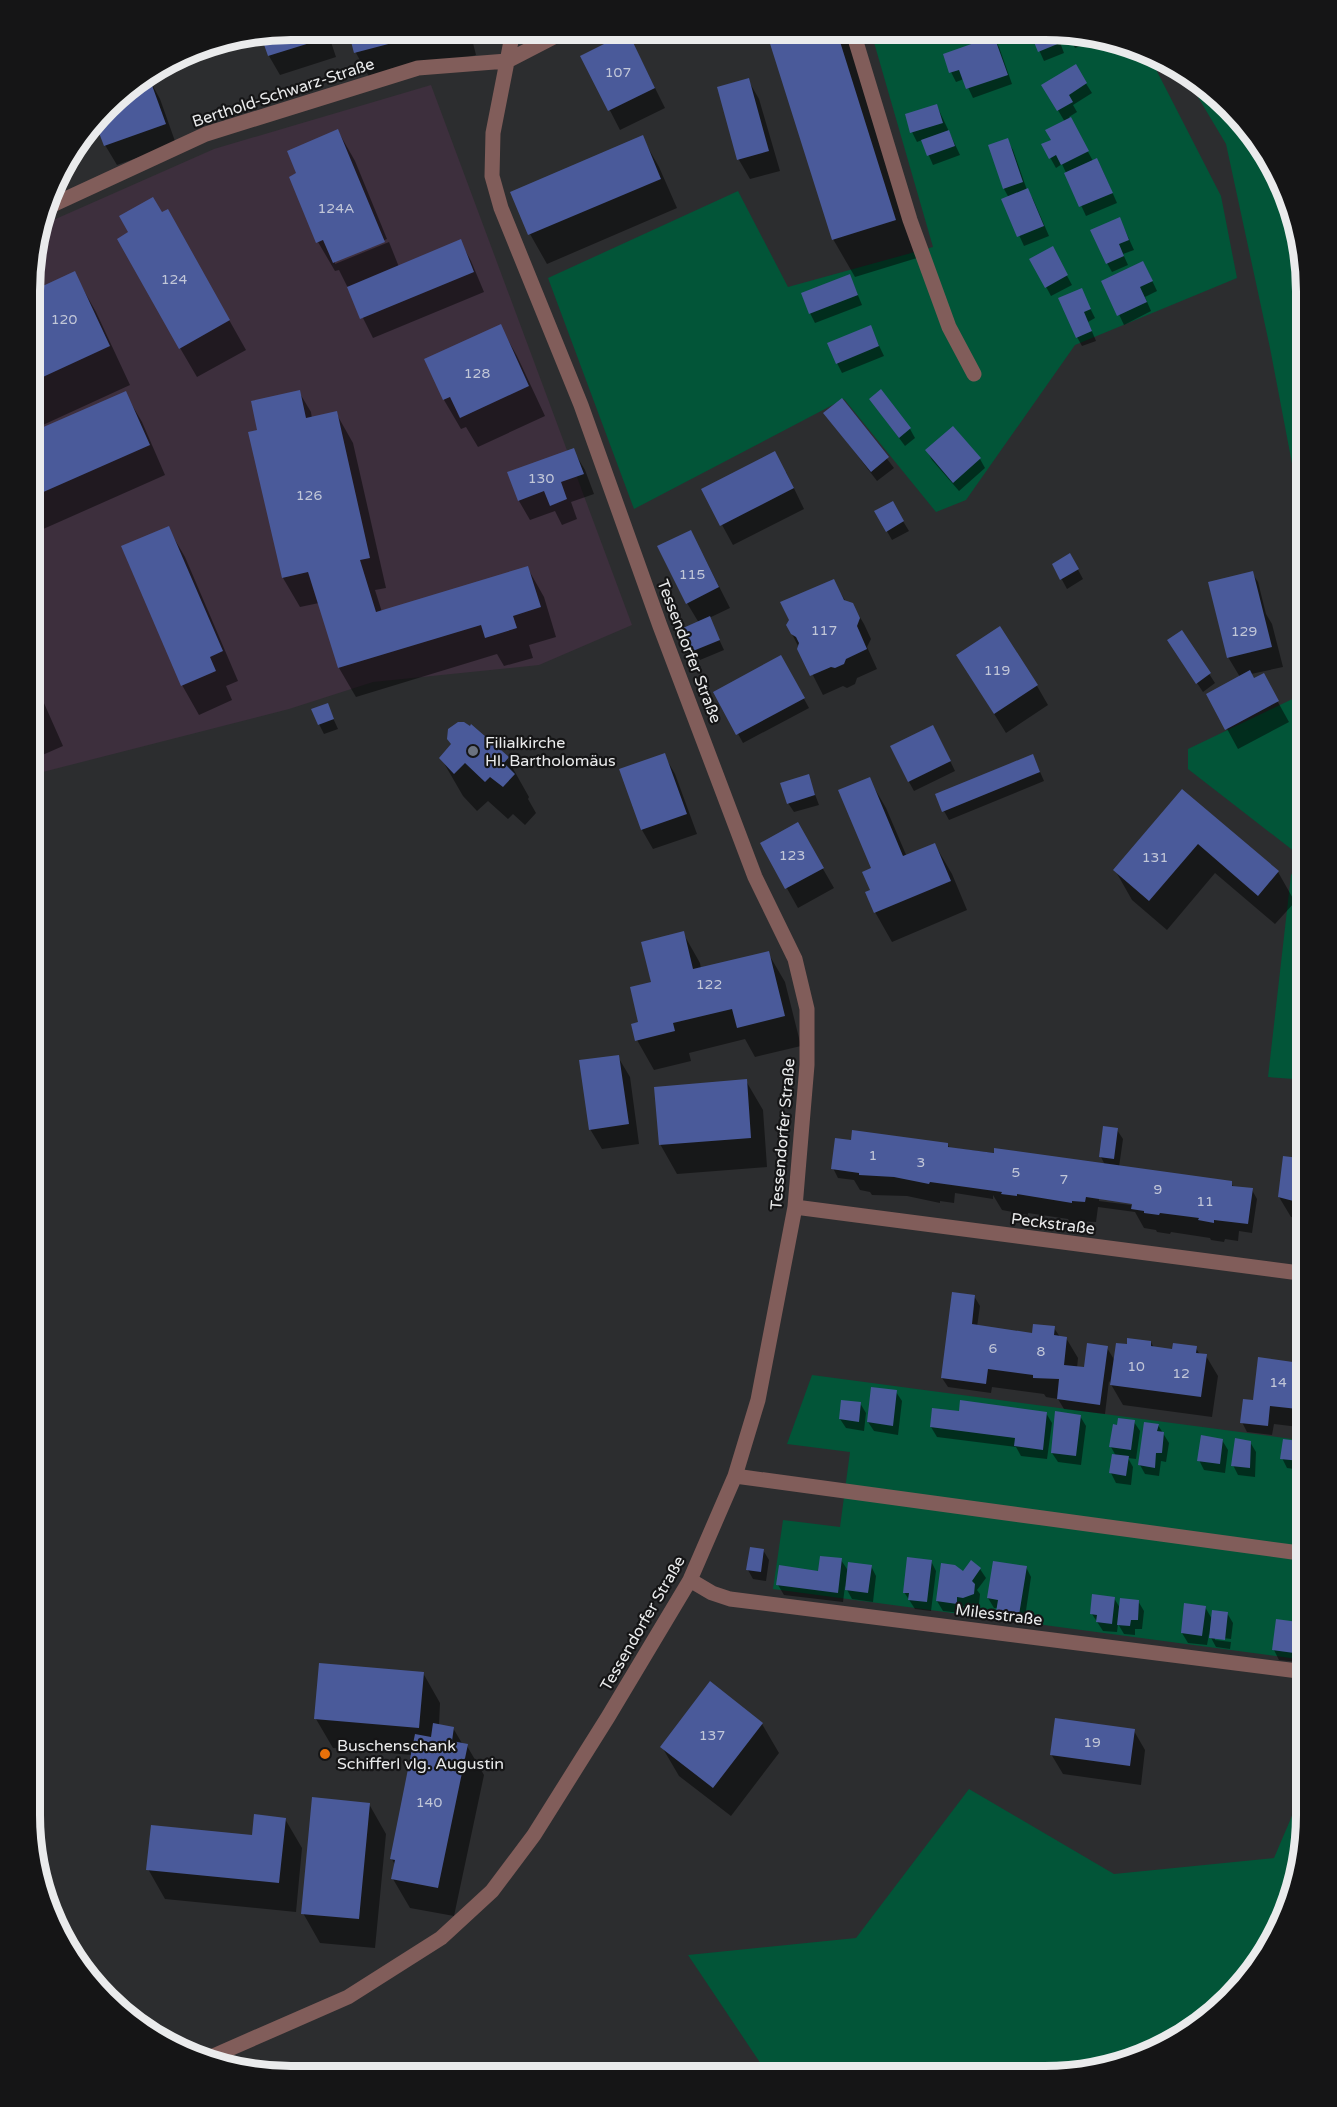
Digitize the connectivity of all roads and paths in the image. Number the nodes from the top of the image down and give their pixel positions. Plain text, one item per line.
1 (511, 40) edge
2 (548, 40) edge
3 (855, 40) edge
4 (507, 61) junction
5 (57, 203) edge
6 (974, 374) dead end
7 (795, 1207) junction
8 (1296, 1273) edge
9 (735, 1476) junction
10 (1296, 1553) edge
11 (690, 1580) junction
12 (1296, 1671) edge
13 (216, 2055) edge

1 - 4 street, Tessendorfer Straße
2 - 4 street
3 - 6 street
4 - 5 street, Berthold-Schwarz-Straße
4 - 7 street, Tessendorfer Straße
7 - 8 street, Peckstraße
7 - 9 street, Tessendorfer Straße
9 - 10 street
9 - 11 street, Tessendorfer Straße
11 - 12 street, Milesstraße
11 - 13 street, Tessendorfer Straße

